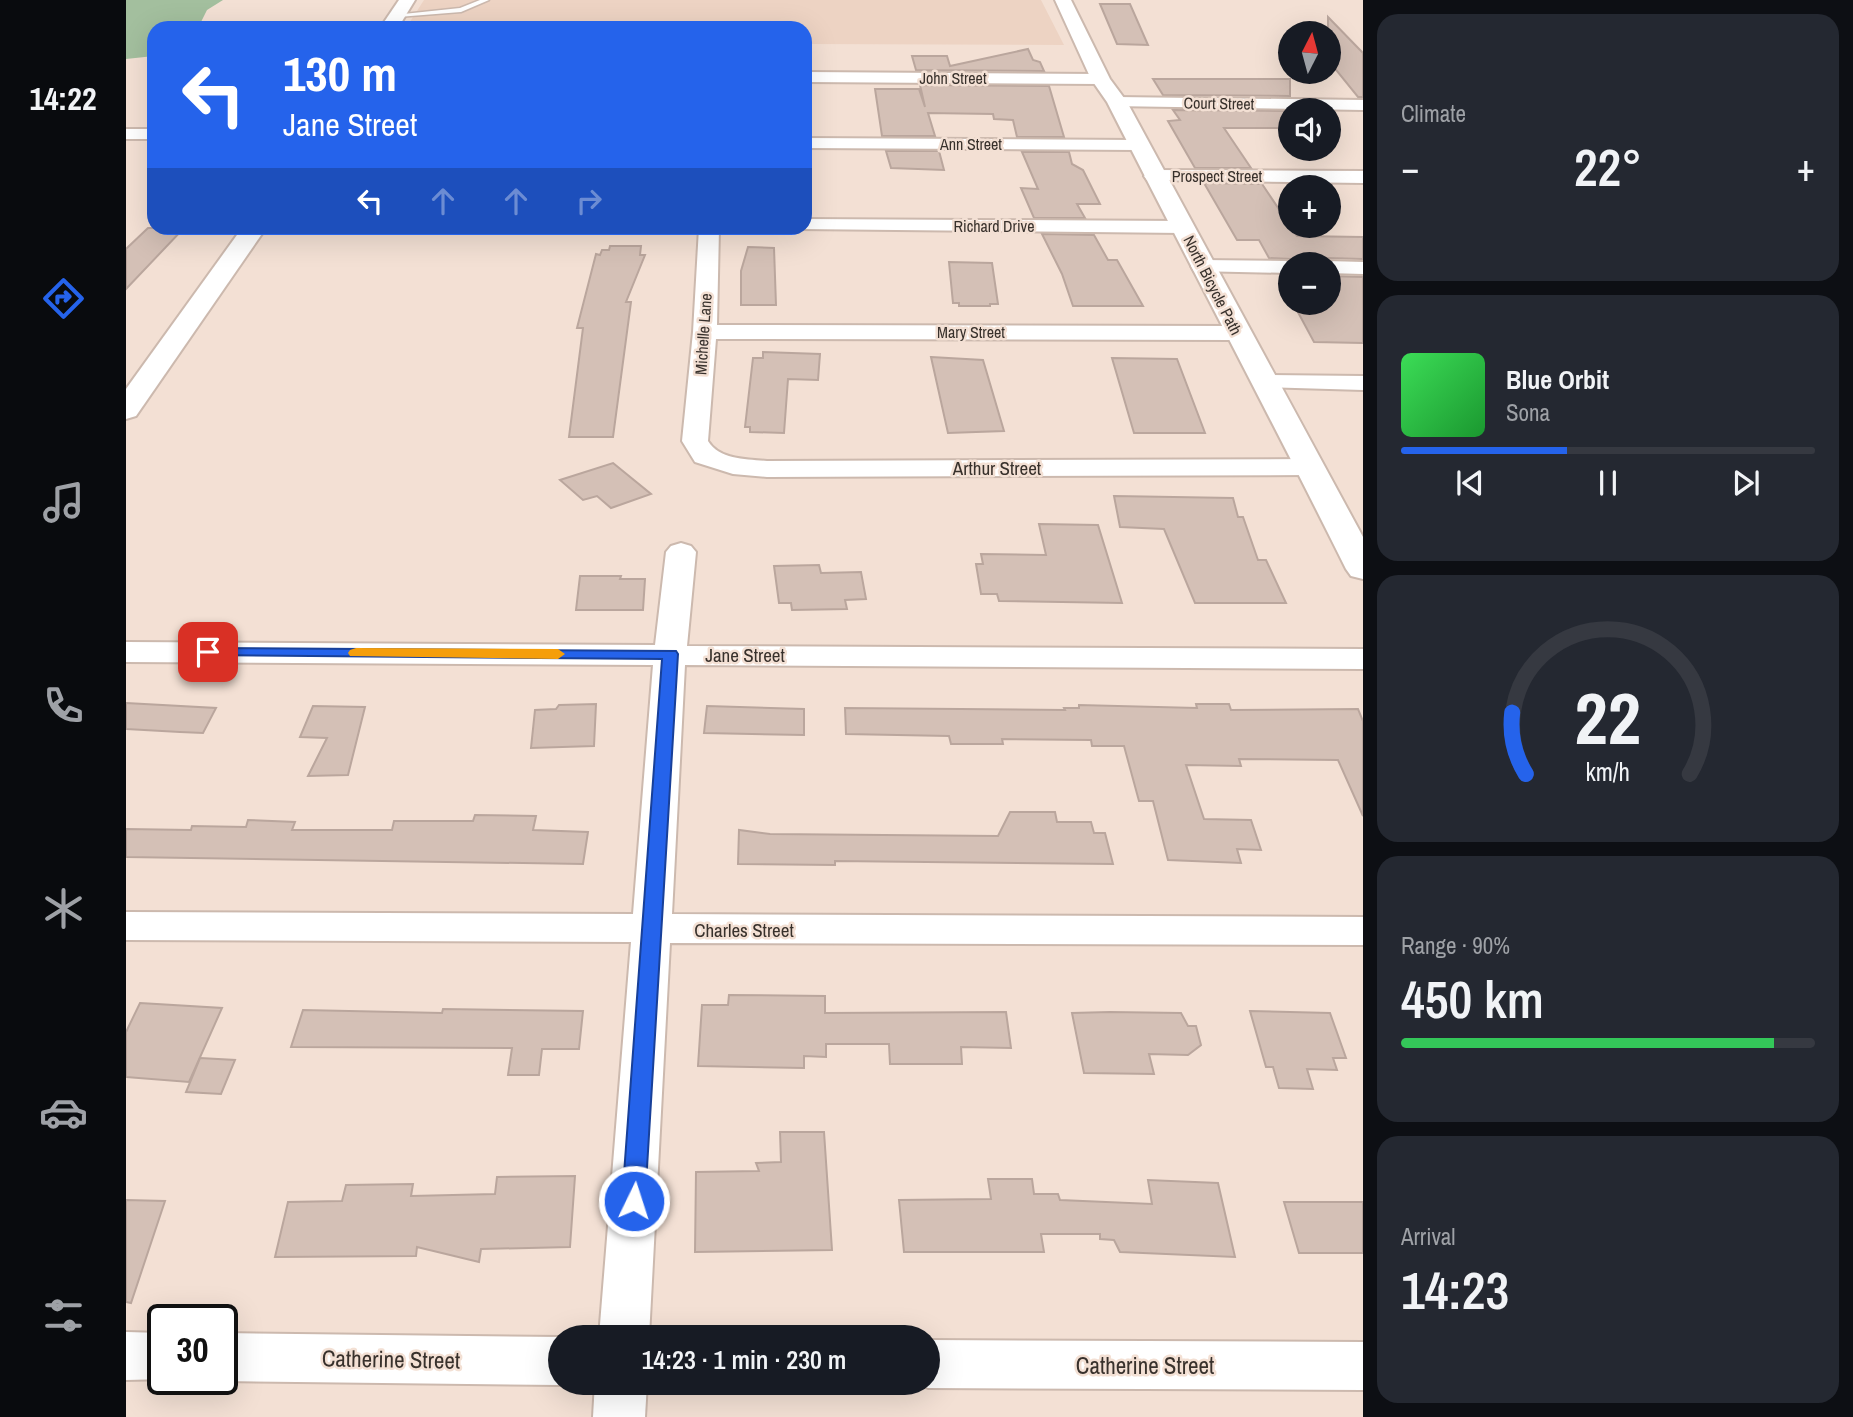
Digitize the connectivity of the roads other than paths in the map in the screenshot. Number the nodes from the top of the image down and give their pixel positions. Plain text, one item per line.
1 (419, 0) edge
2 (486, 0) edge
3 (1063, 0) edge
4 (400, 11) edge
5 (812, 77) edge
6 (1101, 79) junction
7 (1117, 102) junction
8 (1363, 105) edge
9 (126, 134) edge
10 (147, 134) edge
11 (812, 143) edge
12 (1137, 145) junction
13 (1154, 176) junction
14 (1363, 177) edge
15 (812, 225) edge
16 (1183, 227) junction
17 (249, 235) edge
18 (709, 235) edge
19 (1202, 266) junction
20 (1278, 267) edge
21 (1341, 267) edge
22 (1363, 268) edge
23 (705, 332) junction
24 (1237, 333) junction
25 (1267, 382) junction
26 (1363, 383) edge
27 (126, 410) edge
28 (695, 441) joint
29 (1309, 467) junction
30 (681, 552) dead end
31 (1363, 569) edge
32 (126, 652) edge
33 (670, 654) junction
34 (1363, 659) edge
35 (126, 926) edge
36 (652, 930) junction
37 (1363, 931) edge
38 (625, 1325) edge
39 (126, 1356) edge
40 (147, 1357) edge
41 (238, 1357) edge
42 (548, 1361) edge
43 (940, 1364) edge
44 (1363, 1366) edge
45 (620, 1395) edge
46 (619, 1417) edge

1 - 4 lane
2 - 4 lane
3 - 6 street, North Bicycle Path
5 - 6 street, John Street
6 - 7 street, North Bicycle Path
7 - 8 street, Court Street
7 - 12 street, North Bicycle Path
9 - 10 street
11 - 12 street, Ann Street
12 - 13 street, North Bicycle Path
13 - 14 street, Prospect Street
13 - 16 street, North Bicycle Path
15 - 16 street, Richard Drive
16 - 19 street, North Bicycle Path
17 - 27 street
18 - 23 street, Michelle Lane
19 - 20 street
19 - 24 street, North Bicycle Path
21 - 22 street
23 - 24 street, Mary Street
23 - 28 street, Michelle Lane
24 - 25 street, North Bicycle Path
25 - 26 street
25 - 29 street, North Bicycle Path
28 - 29 street, Arthur Street
29 - 31 street, North Bicycle Path
30 - 33 street
32 - 33 street, Jane Street
33 - 34 street, Jane Street
33 - 36 street
35 - 36 street, Charles Street
36 - 37 street, Charles Street
36 - 38 street
39 - 40 street
41 - 42 street, Catherine Street
43 - 44 street, Catherine Street
45 - 46 street

